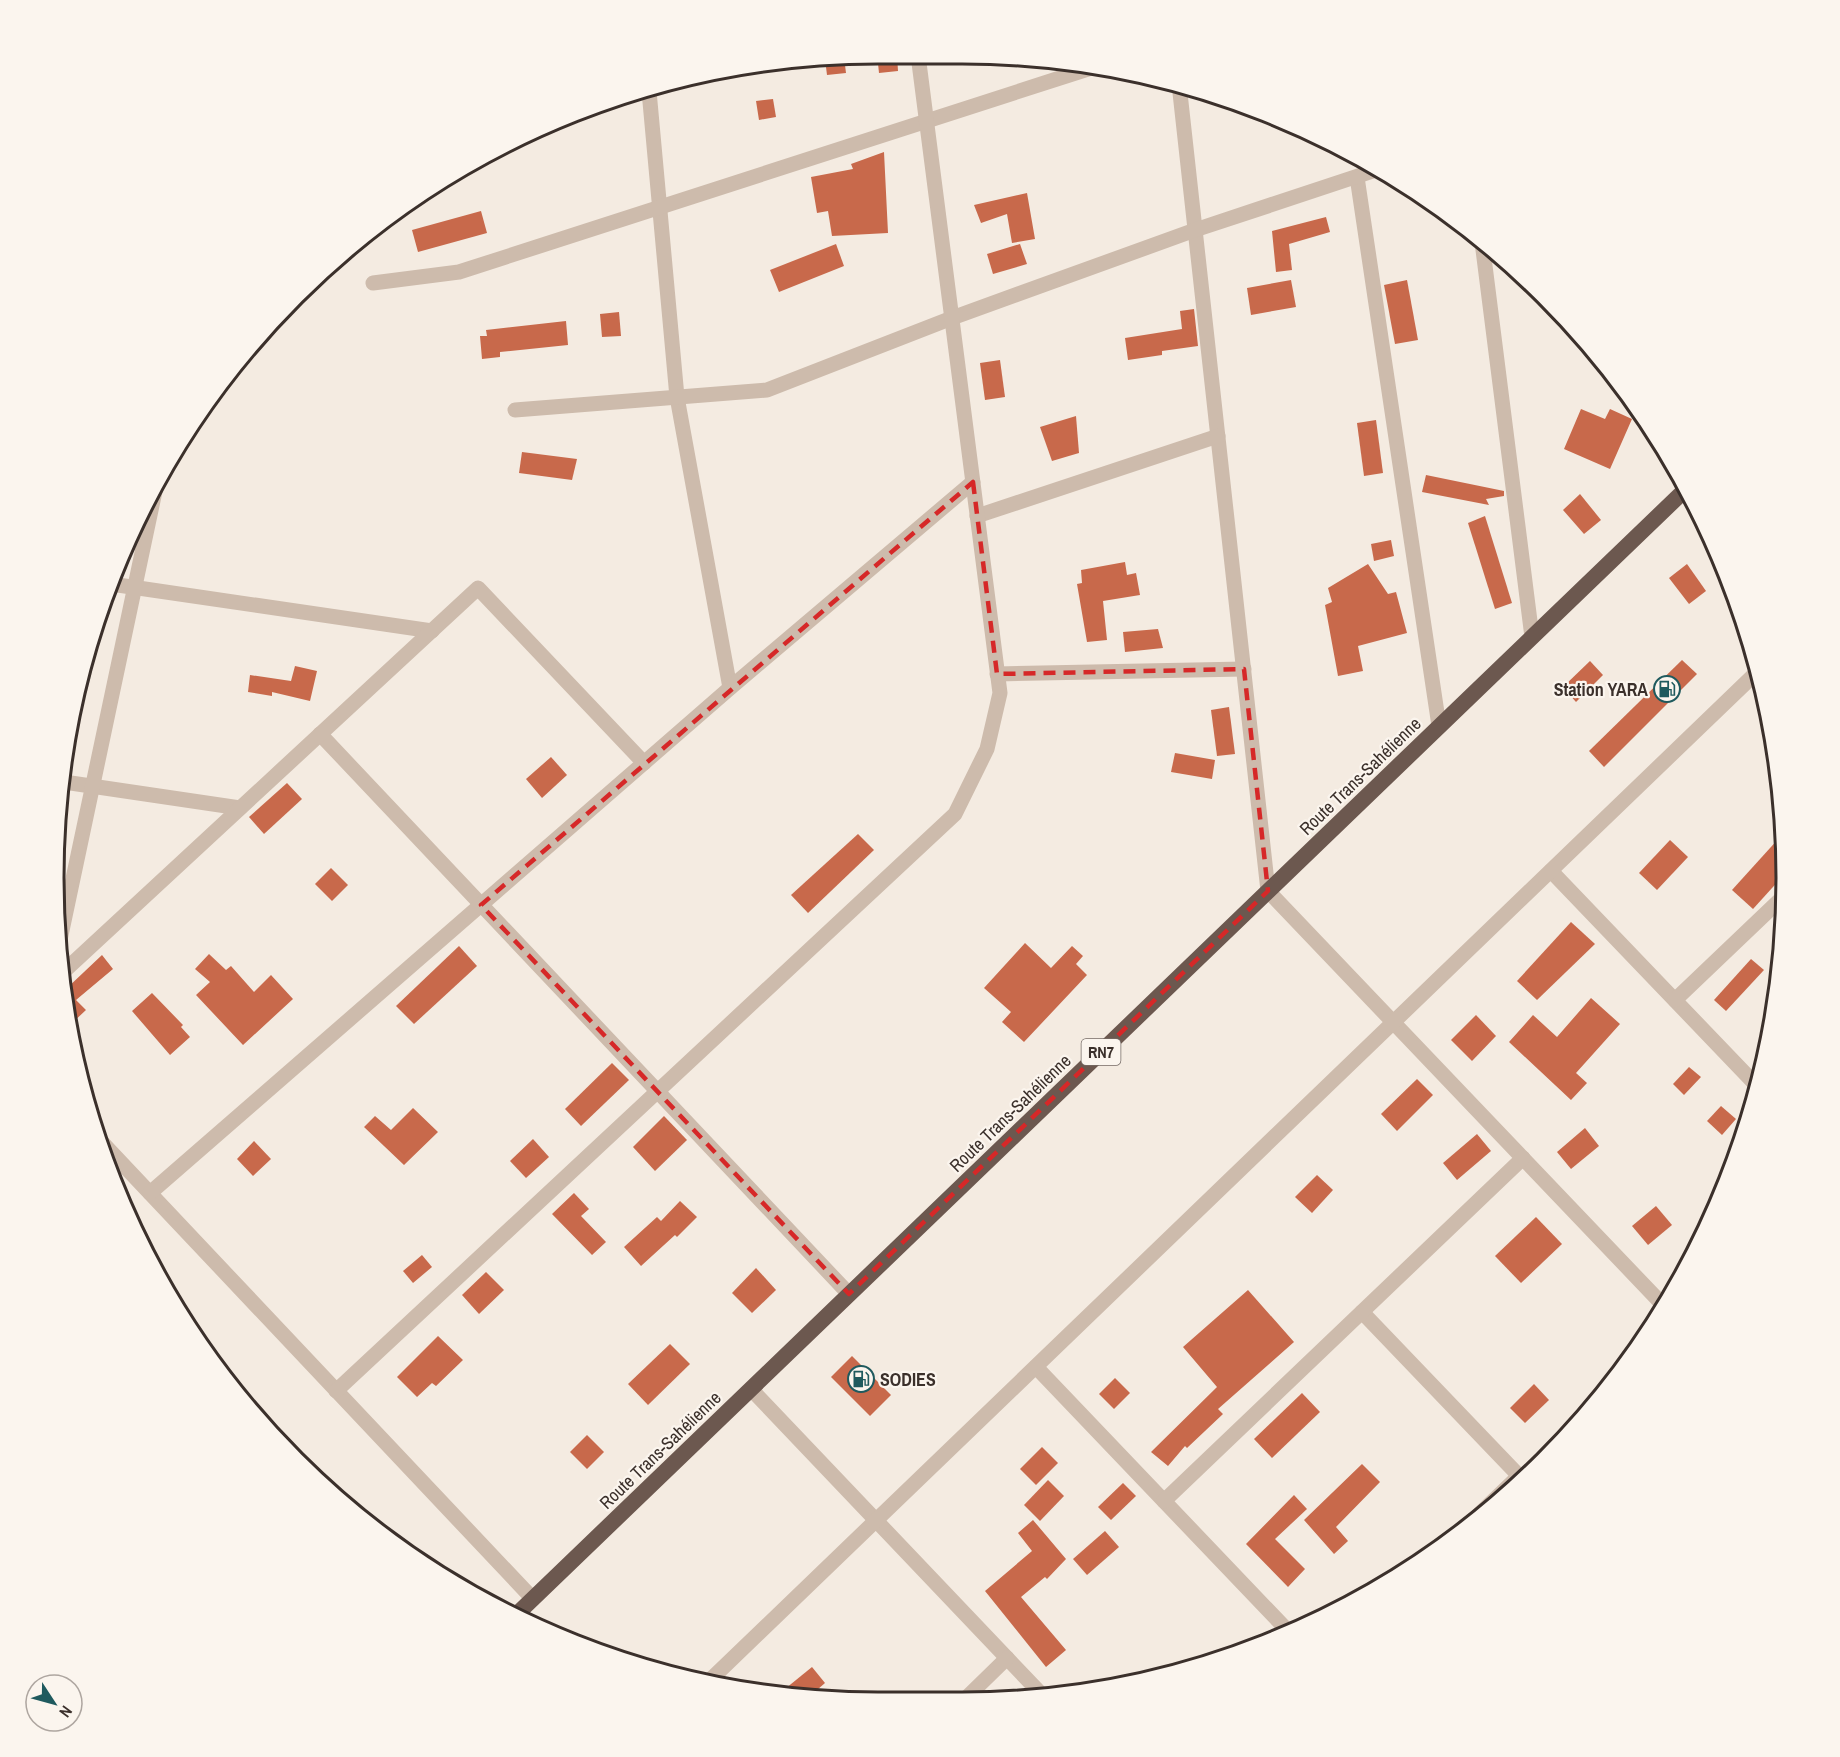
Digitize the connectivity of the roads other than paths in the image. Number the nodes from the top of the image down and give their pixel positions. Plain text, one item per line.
1 (919, 64) edge
2 (1077, 73) edge
3 (1180, 95) edge
4 (650, 98) edge
5 (926, 122) junction
6 (1368, 173) edge
7 (1357, 177) junction
8 (660, 207) junction
9 (1195, 230) junction
10 (1484, 255) edge
11 (373, 283) dead end
12 (952, 318) junction
13 (677, 397) junction
14 (515, 410) dead end
15 (1218, 436) junction
16 (973, 482) junction
17 (1679, 495) edge
18 (150, 514) edge
19 (977, 516) junction
20 (119, 585) edge
21 (134, 588) junction
22 (432, 631) junction
23 (1532, 637) junction
24 (1244, 669) junction
25 (997, 674) junction
26 (1750, 678) edge
27 (730, 688) junction
28 (1439, 726) junction
29 (320, 734) junction
30 (644, 763) junction
31 (70, 783) edge
32 (92, 786) junction
33 (240, 807) junction
34 (1551, 870) junction
35 (1268, 891) junction
36 (481, 905) junction
37 (1775, 905) edge
38 (65, 914) edge
39 (69, 966) edge
40 (1675, 1000) junction
41 (1393, 1023) junction
42 (1750, 1079) edge
43 (658, 1092) junction
44 (114, 1157) edge
45 (1523, 1158) junction
46 (150, 1193) junction
47 (849, 1294) junction
48 (1658, 1299) edge
49 (1362, 1312) junction
50 (1036, 1367) junction
51 (751, 1389) junction
52 (336, 1391) junction
53 (1516, 1473) edge
54 (1164, 1501) junction
55 (876, 1521) junction
56 (533, 1599) junction
57 (521, 1610) edge
58 (1284, 1626) edge
59 (1008, 1658) junction
60 (715, 1676) edge
61 (1037, 1689) edge
62 (973, 1692) edge

1 - 5 street
2 - 5 street
3 - 9 street
4 - 8 street
5 - 8 street
5 - 12 street
6 - 7 street
7 - 9 street
7 - 28 street
8 - 11 street
8 - 13 street
9 - 12 street
9 - 15 street
10 - 23 street
12 - 13 street
12 - 16 street
13 - 14 street
13 - 27 street
15 - 19 street
15 - 24 street
16 - 19 street
16 - 27 street
17 - 23 highway, Route Trans-Sahélienne / RN7
18 - 21 street
19 - 25 street
20 - 21 street
21 - 22 street
21 - 32 street
22 - 29 street
22 - 30 street
23 - 28 highway, Route Trans-Sahélienne / RN7
24 - 25 street
24 - 35 street
25 - 43 street
26 - 34 street
27 - 30 street
28 - 35 highway, Route Trans-Sahélienne / RN7
29 - 33 street
29 - 36 street
30 - 36 street
31 - 32 street
32 - 33 street
32 - 38 street
33 - 39 street
34 - 40 street
34 - 41 street
35 - 41 street
35 - 47 highway, Route Trans-Sahélienne / RN7
36 - 43 street
36 - 46 street
37 - 40 street
40 - 42 street
41 - 45 street
41 - 50 street
43 - 47 street
43 - 52 street
44 - 46 street
45 - 48 street
45 - 49 street
46 - 52 street
47 - 51 highway, Route Trans-Sahélienne / RN7
49 - 53 street
49 - 54 street
50 - 54 street
50 - 55 street
51 - 55 street
51 - 56 highway, Route Trans-Sahélienne / RN7
52 - 56 street
54 - 58 street
55 - 59 street
55 - 60 street
56 - 57 highway, Route Trans-Sahélienne / RN7
59 - 61 street
59 - 62 street

